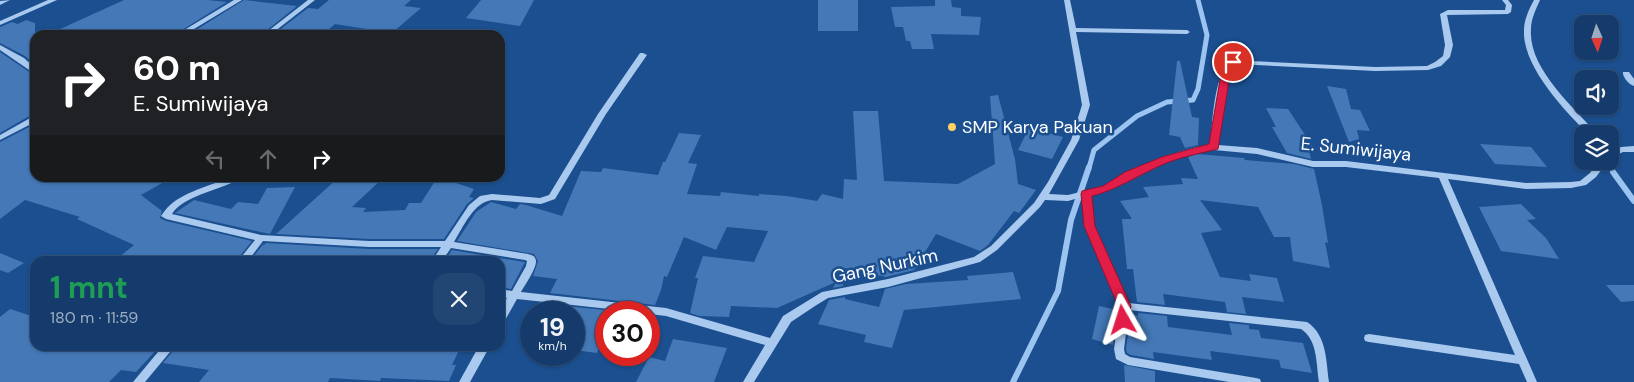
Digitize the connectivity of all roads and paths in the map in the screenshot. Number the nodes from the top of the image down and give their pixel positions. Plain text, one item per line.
1 (7, 0) edge
2 (54, 0) edge
3 (239, 0) edge
4 (312, 0) edge
5 (1067, 0) edge
6 (1505, 0) edge
7 (1537, 0) edge
8 (0, 3) edge
9 (0, 23) edge
10 (188, 30) edge
11 (273, 30) edge
12 (1073, 30) junction
13 (1187, 32) dead end
14 (2, 51) edge
15 (643, 55) dead end
16 (30, 69) edge
17 (1626, 74) dead end
18 (1634, 84) edge
19 (30, 122) edge
20 (1585, 125) edge
21 (0, 138) edge
22 (1214, 147) junction
23 (1634, 149) edge
24 (1619, 152) edge
25 (1596, 170) edge
26 (1442, 175) junction
27 (225, 182) edge
28 (1084, 194) junction
29 (1044, 196) junction
30 (261, 238) junction
31 (449, 244) junction
32 (247, 256) edge
33 (441, 256) edge
34 (505, 294) edge
35 (513, 295) junction
36 (1125, 306) junction
37 (505, 310) edge
38 (1368, 338) dead end
39 (772, 343) junction
40 (166, 351) edge
41 (481, 351) edge
42 (1522, 360) junction
43 (138, 382) edge
44 (464, 382) edge
45 (748, 382) edge
46 (1256, 382) edge
47 (1324, 382) edge
48 (1532, 382) edge

1 - 8 street
2 - 9 street
3 - 10 street
4 - 11 street
5 - 12 street, Gang Nurkim
6 - 22 street
7 - 20 street
12 - 13 street
12 - 29 street, Gang Nurkim
14 - 16 street
15 - 31 street
17 - 18 street
19 - 21 street
22 - 26 street, E. Sumiwijaya
22 - 28 street, E. Sumiwijaya
23 - 24 street
25 - 26 street, E. Sumiwijaya
26 - 42 street
27 - 30 street
28 - 29 street, E. Sumiwijaya
28 - 36 street
29 - 39 street, Gang Nurkim
30 - 31 street
30 - 32 street
31 - 33 street
31 - 35 street
34 - 35 street
35 - 37 street
35 - 39 street
36 - 46 street
36 - 47 street
38 - 42 street
39 - 45 street, Gang Nurkim
40 - 43 street
41 - 44 street
42 - 48 street

